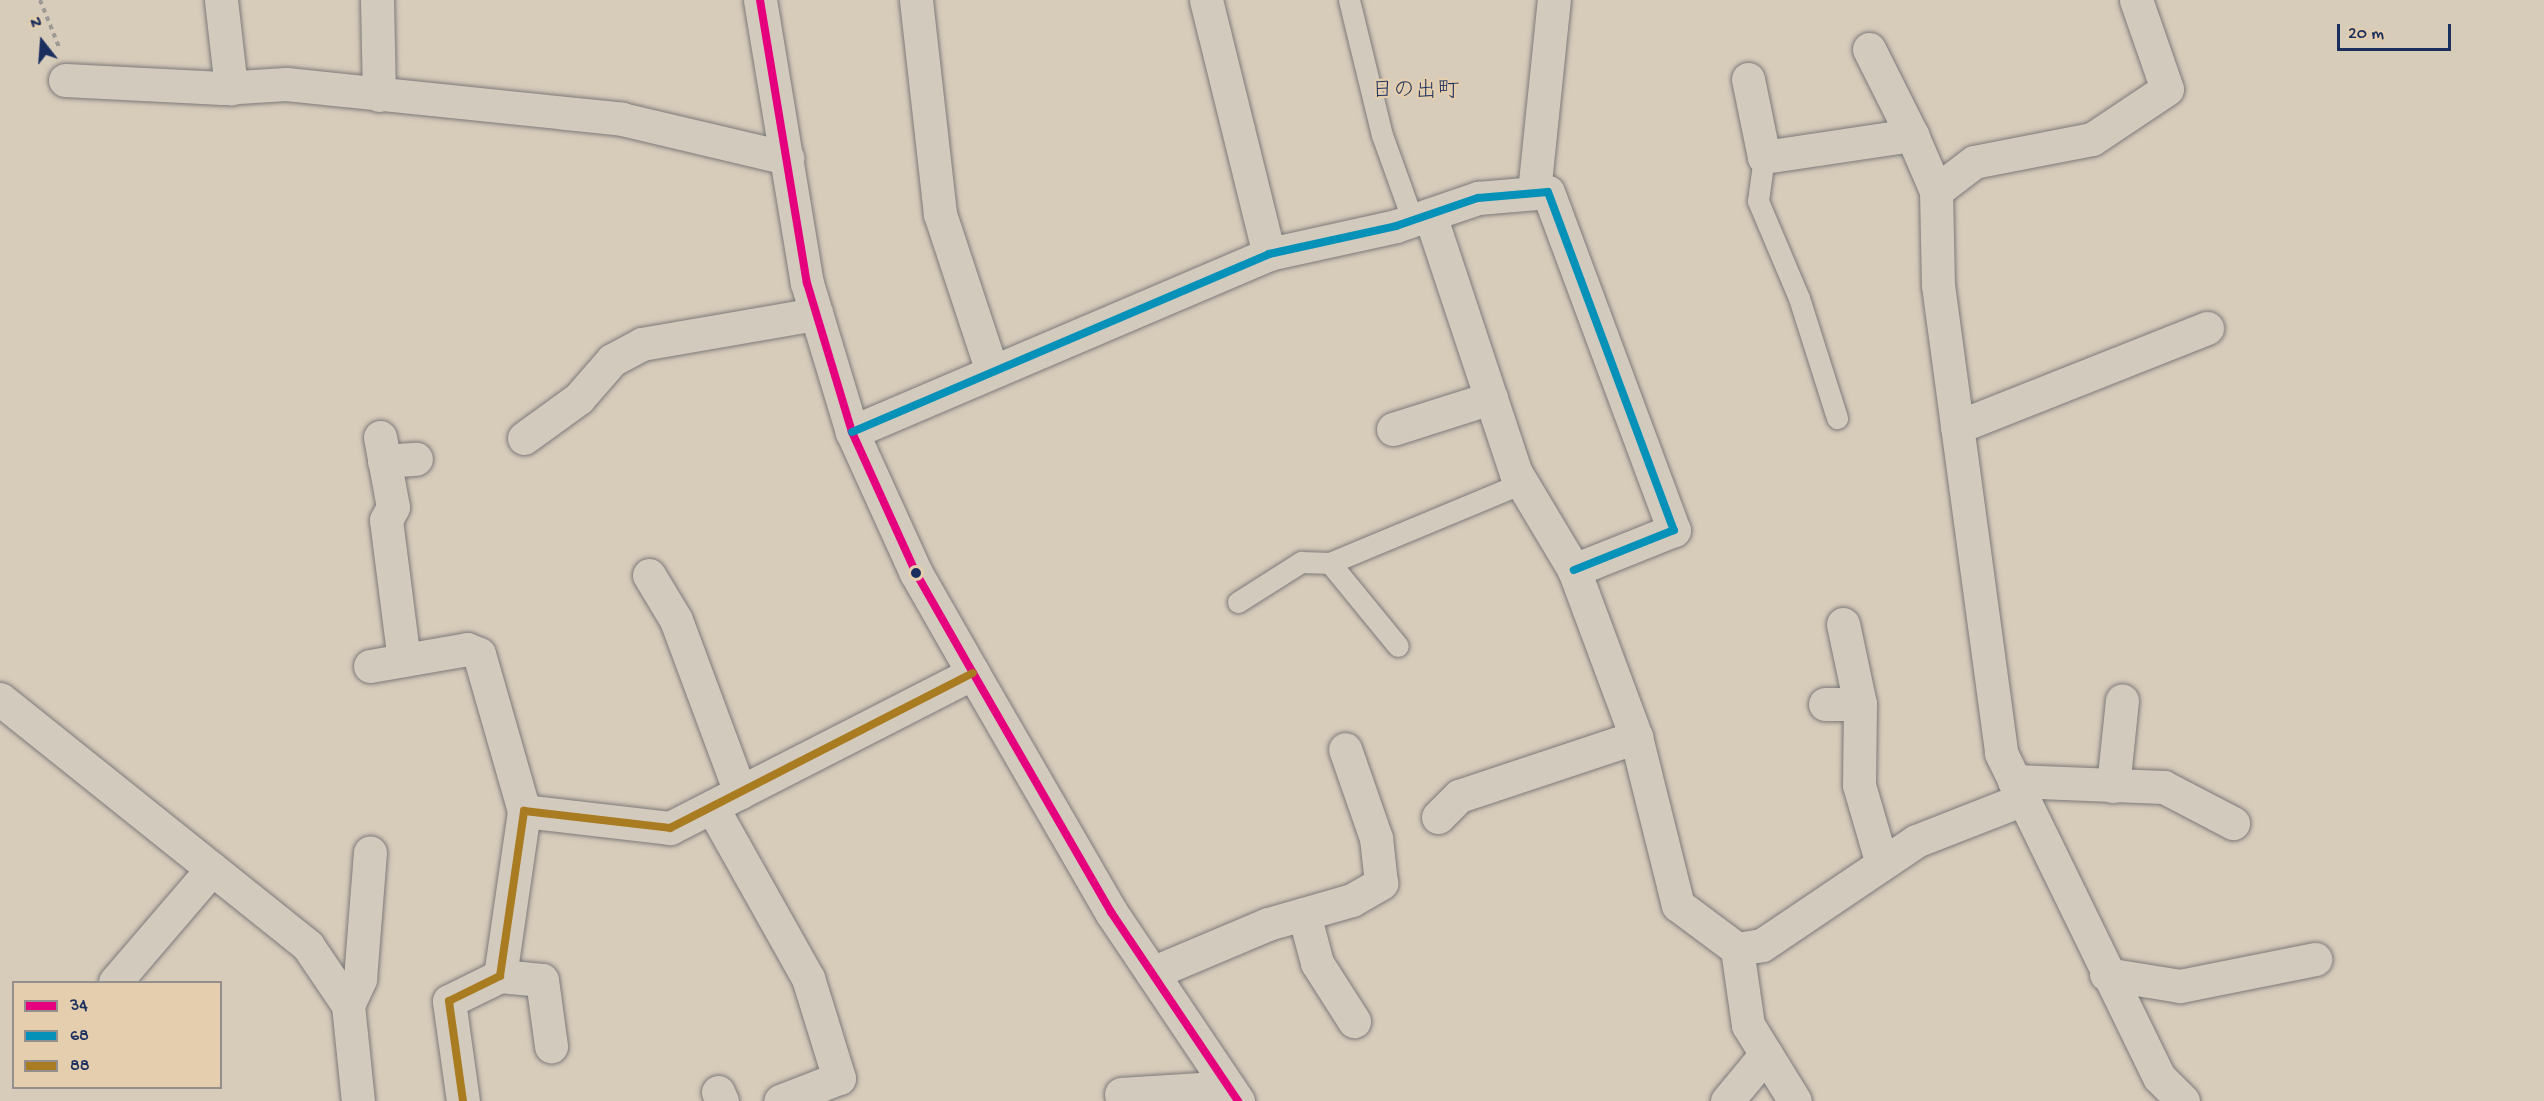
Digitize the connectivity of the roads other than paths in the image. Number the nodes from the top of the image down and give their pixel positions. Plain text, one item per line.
1 (221, 0) edge
2 (377, 0) edge
3 (760, 0) edge
4 (916, 0) edge
5 (1206, 0) edge
6 (1350, 0) edge
7 (1554, 0) edge
8 (2136, 0) edge
9 (1869, 49) dead end
10 (65, 80) road end
11 (1748, 80) dead end
12 (231, 88) junction
13 (379, 95) junction
14 (1912, 135) junction
15 (1764, 157) junction
16 (787, 158) junction
17 (1936, 191) junction
18 (1534, 192) junction
19 (1422, 218) junction
20 (1269, 254) junction
21 (816, 314) junction
22 (2207, 328) dead end
23 (992, 371) junction
24 (1491, 398) junction
25 (1837, 418) dead end
26 (1957, 427) junction
27 (1394, 429) dead end
28 (852, 432) junction
29 (524, 438) dead end
30 (393, 452) dead end
31 (1522, 483) junction
32 (1330, 563) junction
33 (1574, 570) junction
34 (649, 575) dead end
35 (1238, 602) dead end
36 (1843, 624) dead end
37 (1398, 646) dead end
38 (404, 660) junction
39 (370, 666) dead end
40 (973, 673) junction
41 (0, 699) edge
42 (2122, 700) dead end
43 (1825, 704) dead end
44 (1860, 704) junction
45 (1636, 737) junction
46 (1345, 749) dead end
47 (2113, 786) junction
48 (2018, 790) junction
49 (726, 800) junction
50 (524, 811) junction
51 (1438, 817) dead end
52 (2233, 823) dead end
53 (370, 852) dead end
54 (1882, 864) junction
55 (212, 869) junction
56 (1304, 914) junction
57 (1737, 949) junction
58 (2315, 959) dead end
59 (1152, 973) junction
60 (2106, 974) junction
61 (500, 976) junction
62 (116, 981) edge
63 (348, 1005) junction
64 (1354, 1021) dead end
65 (551, 1046) dead end
66 (1766, 1054) junction
67 (1121, 1094) dead end
68 (1233, 1094) edge
69 (358, 1101) edge
70 (463, 1101) edge
71 (780, 1101) edge
72 (1726, 1101) edge
73 (1795, 1101) edge
74 (2183, 1101) edge

1 - 12 street
2 - 13 street
3 - 16 street
4 - 23 street
5 - 20 street
6 - 19 lane
7 - 18 street
8 - 17 street
9 - 14 street
10 - 12 street
11 - 15 street
12 - 13 street
13 - 16 street
14 - 15 street
14 - 17 street
15 - 25 lane
16 - 21 street
17 - 26 street
18 - 19 street
18 - 33 street
19 - 20 street
19 - 24 street
20 - 23 street
21 - 28 street
21 - 29 street
22 - 26 street
23 - 28 street
24 - 27 street
24 - 31 street
26 - 48 street
28 - 40 street
30 - 38 street
31 - 32 lane
31 - 33 street
32 - 35 lane
32 - 37 lane
33 - 45 street
34 - 49 street
36 - 44 street
38 - 39 street
38 - 50 street
40 - 49 street
40 - 59 street
41 - 55 street
42 - 47 street
43 - 44 street
44 - 54 street
45 - 51 street
45 - 57 street
46 - 56 street
47 - 48 street
47 - 52 street
48 - 54 street
48 - 60 street
49 - 50 street
49 - 71 street
50 - 61 street
53 - 63 street
54 - 57 street
55 - 62 street
55 - 63 street
56 - 59 street
56 - 64 street
57 - 66 street
58 - 60 street
59 - 68 street
60 - 74 street
61 - 65 street
61 - 70 street
63 - 69 street
66 - 72 street
66 - 73 street
67 - 68 street

